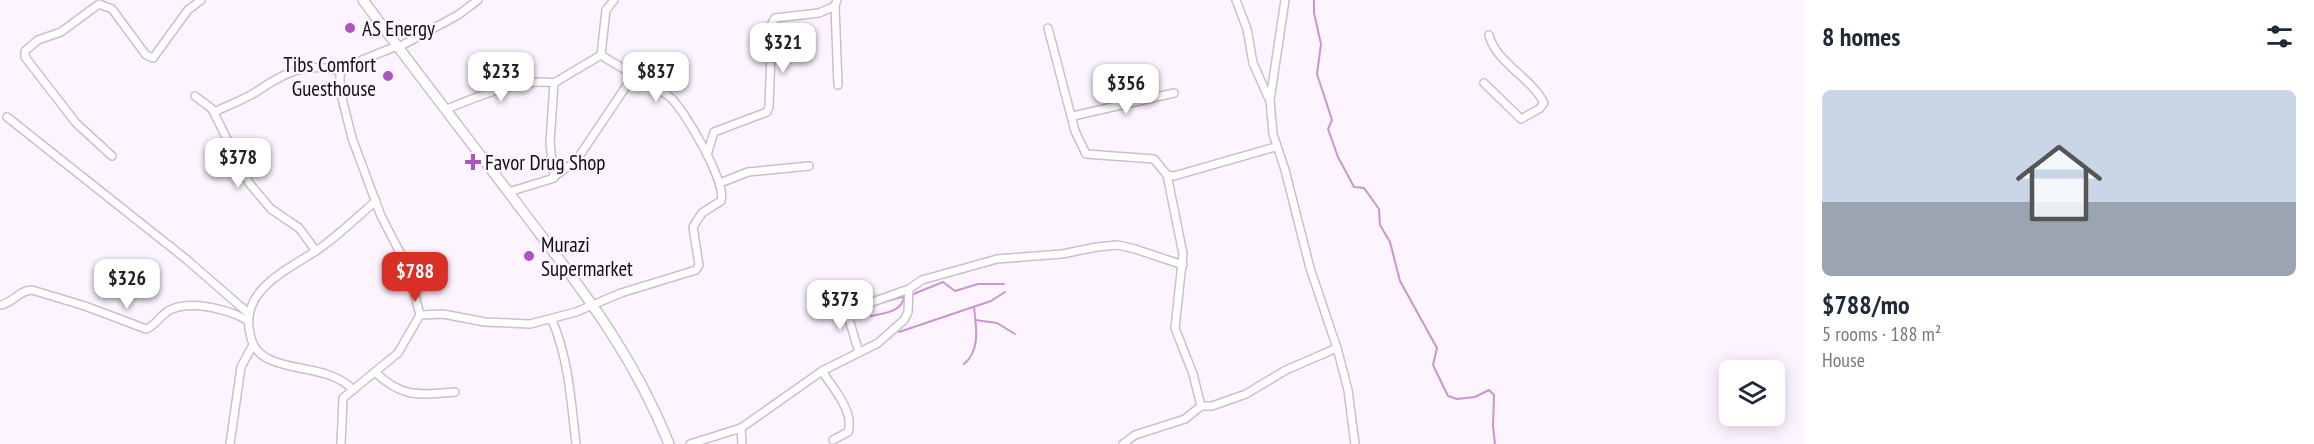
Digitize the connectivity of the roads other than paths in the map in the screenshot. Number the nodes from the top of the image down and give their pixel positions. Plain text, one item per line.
1 (201, 0) edge
2 (363, 0) edge
3 (478, 0) edge
4 (602, 0) edge
5 (614, 0) edge
6 (1236, 0) edge
7 (1285, 0) edge
8 (836, 3) edge
9 (606, 10) junction
10 (1048, 28) dead end
11 (1489, 35) dead end
12 (398, 47) junction
13 (601, 55) junction
14 (342, 72) junction
15 (633, 76) junction
16 (554, 83) junction
17 (1484, 83) dead end
18 (838, 85) dead end
19 (1174, 93) dead end
20 (195, 96) dead end
21 (1270, 100) junction
22 (447, 109) junction
23 (214, 112) junction
24 (1072, 116) junction
25 (7, 117) dead end
26 (1275, 147) junction
27 (707, 155) junction
28 (112, 156) dead end
29 (809, 166) dead end
30 (1167, 175) junction
31 (555, 176) junction
32 (720, 183) junction
33 (509, 192) junction
34 (376, 201) junction
35 (316, 251) junction
36 (1184, 265) junction
37 (909, 289) junction
38 (843, 302) dead end
39 (594, 303) junction
40 (0, 306) edge
41 (848, 314) junction
42 (420, 315) junction
43 (248, 316) junction
44 (552, 320) junction
45 (253, 345) junction
46 (1337, 348) junction
47 (859, 352) junction
48 (822, 371) junction
49 (375, 372) junction
50 (352, 390) junction
51 (454, 392) dead end
52 (1201, 406) junction
53 (741, 428) junction
54 (833, 440) dead end
55 (230, 444) edge
56 (341, 444) edge
57 (576, 444) edge
58 (669, 444) edge
59 (690, 444) edge
60 (742, 444) edge
61 (1123, 444) edge
62 (1356, 444) edge

1 - 28 street
2 - 12 main road
3 - 12 street
4 - 9 street
5 - 9 street
6 - 21 street
7 - 21 street
8 - 18 street
8 - 27 street
9 - 13 street
10 - 24 street
11 - 17 street
12 - 14 street
12 - 22 main road
13 - 15 street
13 - 16 street
14 - 23 street
14 - 34 street
15 - 27 street
15 - 31 street
16 - 22 street
16 - 31 street
19 - 24 street
20 - 23 street
21 - 26 street
22 - 33 main road
23 - 35 street
24 - 30 street
25 - 43 street
26 - 30 street
26 - 46 street
27 - 32 street
29 - 32 street
30 - 36 street
31 - 33 street
32 - 39 street
33 - 39 main road
34 - 35 street
34 - 42 street
35 - 43 street
36 - 37 street
36 - 52 street
37 - 41 street
37 - 47 street
38 - 41 street
39 - 44 street
39 - 58 main road
40 - 43 street
41 - 47 street
42 - 44 street
42 - 49 street
43 - 45 street
44 - 57 street
45 - 50 street
45 - 55 street
46 - 52 street
46 - 62 street
47 - 48 street
48 - 53 street
48 - 54 street
49 - 50 street
49 - 51 street
50 - 56 street
52 - 61 street
53 - 59 street
53 - 60 street

